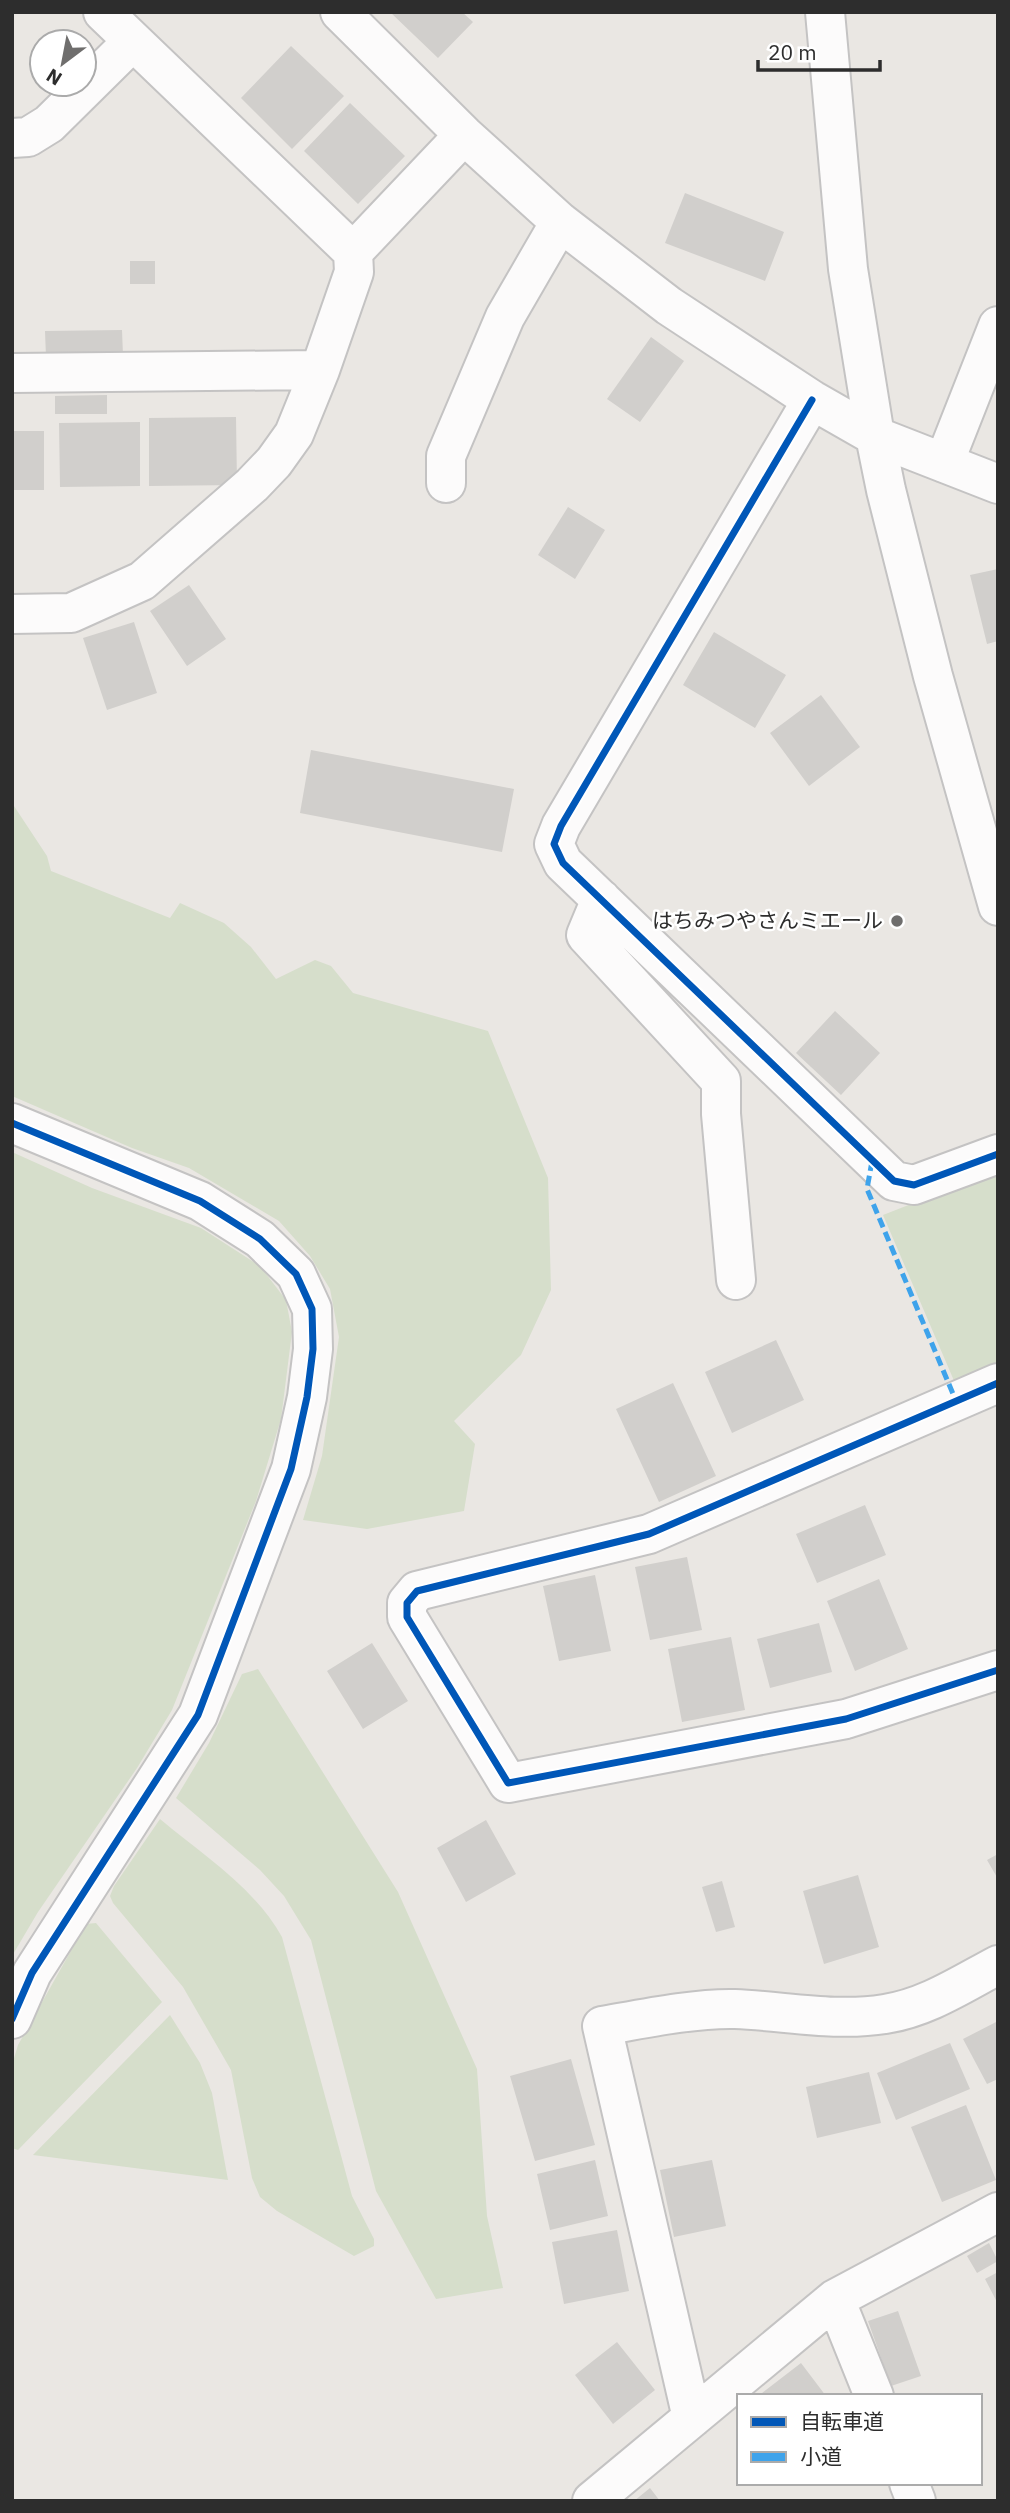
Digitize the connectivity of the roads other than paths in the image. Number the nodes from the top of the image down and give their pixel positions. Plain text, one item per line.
1 (103, 12) edge
2 (340, 12) edge
3 (825, 12) edge
4 (133, 41) junction
5 (464, 135) junction
6 (12, 138) edge
7 (560, 222) junction
8 (353, 252) junction
9 (998, 326) edge
10 (320, 370) junction
11 (12, 373) edge
12 (987, 391) edge
13 (812, 400) junction
14 (875, 436) junction
15 (944, 463) junction
16 (446, 482) dead end
17 (998, 484) edge
18 (12, 614) edge
19 (601, 899) junction
20 (998, 906) edge
21 (12, 1123) edge
22 (998, 1154) edge
23 (736, 1280) dead end
24 (998, 1383) edge
25 (998, 1670) edge
26 (998, 1965) edge
27 (12, 2019) edge
28 (998, 2212) edge
29 (835, 2299) junction
30 (873, 2394) edge
31 (692, 2418) junction
32 (592, 2501) edge

1 - 4 street
2 - 5 street
3 - 14 street
4 - 6 street
4 - 8 street
5 - 7 street
5 - 8 street
7 - 13 street
7 - 16 street
8 - 10 street
9 - 12 street
10 - 11 street
10 - 18 street
12 - 15 street
13 - 14 street
13 - 19 street
14 - 15 street
14 - 20 street
15 - 17 street
19 - 22 street
19 - 23 street
21 - 27 street
24 - 25 street
26 - 31 street
28 - 29 street
29 - 30 street
29 - 31 street
31 - 32 street

